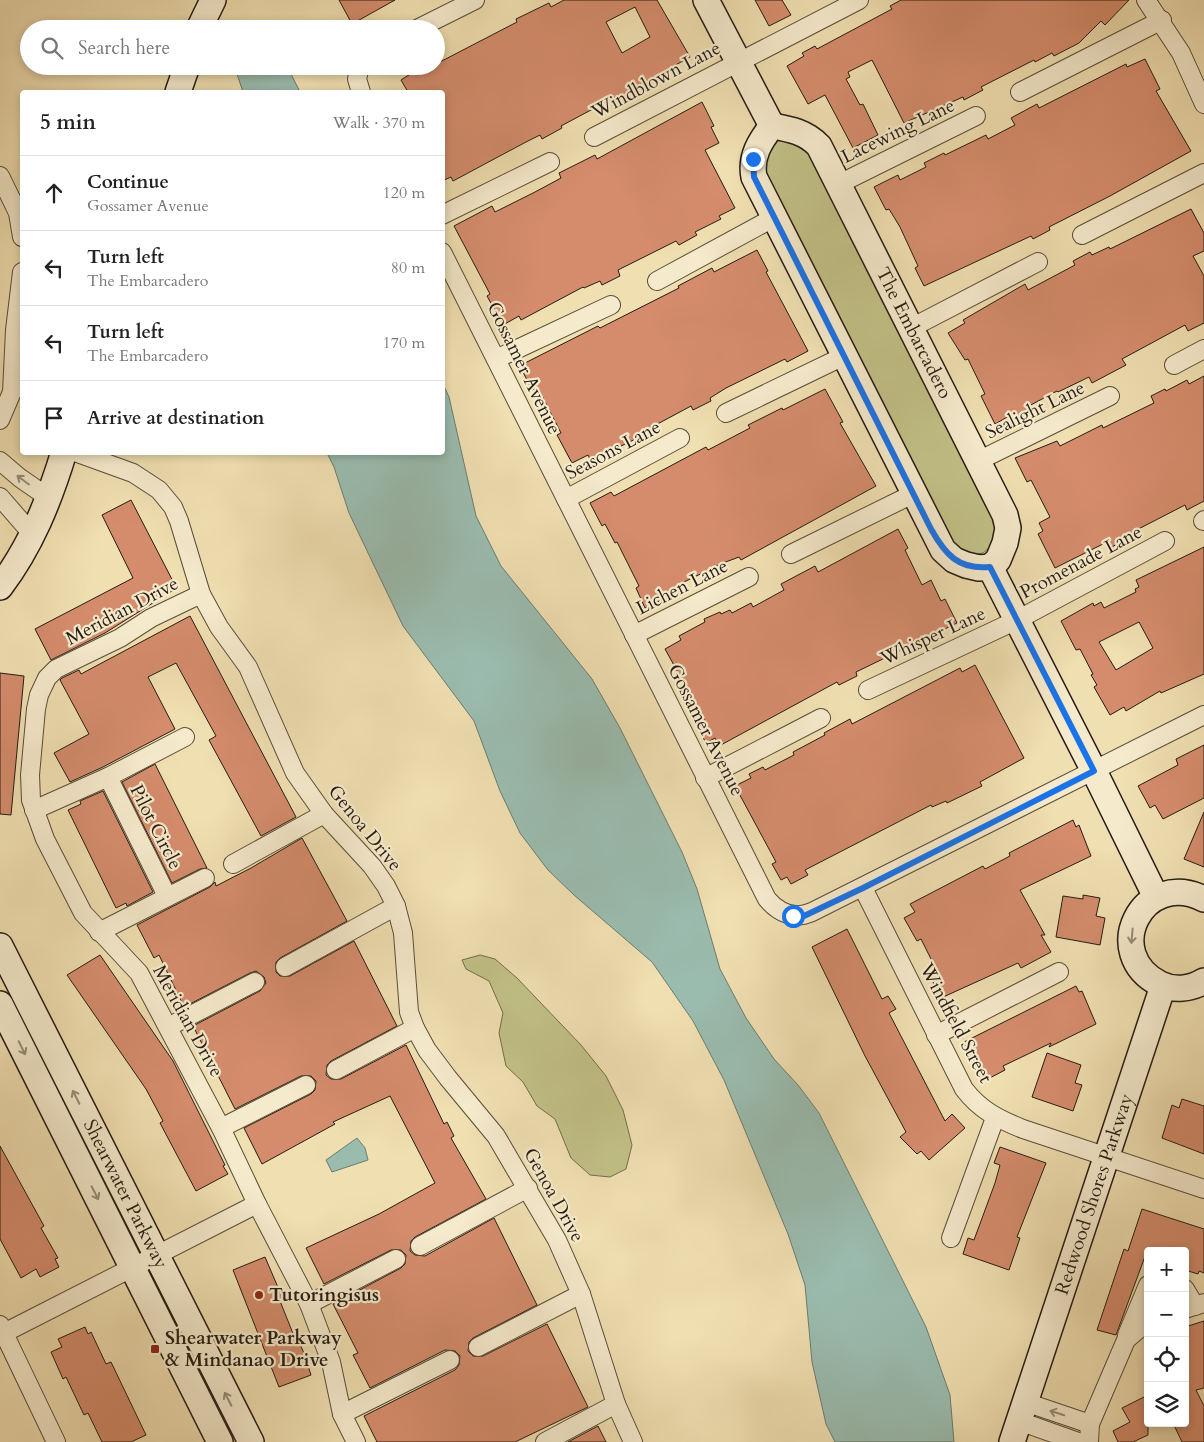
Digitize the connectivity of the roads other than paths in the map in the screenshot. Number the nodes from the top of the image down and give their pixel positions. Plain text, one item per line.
1 (213, 0) edge
2 (475, 0) edge
3 (706, 0) edge
4 (858, 0) edge
5 (1146, 0) edge
6 (203, 20) edge
7 (435, 20) edge
8 (1162, 20) junction
9 (738, 61) junction
10 (183, 75) edge
11 (358, 75) edge
12 (179, 90) edge
13 (360, 90) edge
14 (1020, 92) dead end
15 (1204, 104) edge
16 (976, 116) dead end
17 (772, 126) junction
18 (594, 136) dead end
19 (550, 162) dead end
20 (1204, 173) edge
21 (0, 176) edge
22 (839, 184) junction
23 (445, 214) edge
24 (775, 217) junction
25 (20, 227) edge
26 (1082, 235) dead end
27 (445, 258) edge
28 (1038, 262) dead end
29 (657, 281) dead end
30 (20, 289) edge
31 (611, 304) dead end
32 (912, 328) junction
33 (1204, 349) edge
34 (844, 356) junction
35 (496, 360) junction
36 (1174, 364) dead end
37 (1110, 396) dead end
38 (726, 413) dead end
39 (0, 420) edge
40 (680, 438) dead end
41 (63, 455) edge
42 (83, 455) edge
43 (0, 461) edge
44 (978, 461) junction
45 (913, 494) junction
46 (0, 497) edge
47 (49, 498) junction
48 (566, 499) junction
49 (33, 535) junction
50 (1165, 541) dead end
51 (791, 554) dead end
52 (990, 567) junction
53 (749, 577) dead end
54 (0, 587) edge
55 (201, 594) junction
56 (1017, 620) junction
57 (634, 635) junction
58 (868, 690) dead end
59 (1204, 716) edge
60 (821, 718) dead end
61 (185, 737) dead end
62 (1094, 771) junction
63 (108, 777) junction
64 (705, 778) junction
65 (34, 810) junction
66 (324, 814) junction
67 (233, 864) dead end
68 (205, 878) dead end
69 (863, 888) junction
70 (167, 896) junction
71 (1156, 897) junction
72 (1204, 899) edge
73 (396, 906) junction
74 (99, 932) junction
75 (0, 946) edge
76 (285, 967) dead end
77 (1059, 972) dead end
78 (1204, 981) edge
79 (255, 982) dead end
80 (1163, 986) junction
81 (0, 1004) edge
82 (168, 1027) junction
83 (415, 1028) junction
84 (936, 1035) junction
85 (336, 1070) dead end
86 (306, 1085) dead end
87 (995, 1118) junction
88 (221, 1128) junction
89 (1106, 1156) junction
90 (528, 1188) junction
91 (1204, 1189) edge
92 (257, 1204) junction
93 (951, 1238) dead end
94 (420, 1246) dead end
95 (156, 1257) junction
96 (396, 1259) dead end
97 (134, 1268) junction
98 (1145, 1292) edge
99 (1187, 1292) edge
100 (581, 1294) junction
101 (309, 1304) junction
102 (1195, 1306) edge
103 (1144, 1324) edge
104 (1, 1331) edge
105 (1126, 1340) junction
106 (478, 1347) dead end
107 (450, 1360) dead end
108 (616, 1404) junction
109 (342, 1414) junction
110 (1019, 1421) edge
111 (1090, 1424) junction
112 (56, 1442) edge
113 (220, 1442) edge
114 (250, 1442) edge
115 (356, 1442) edge
116 (545, 1442) edge
117 (633, 1442) edge
118 (1078, 1442) edge
119 (1089, 1442) edge

1 - 6 street
2 - 7 street
3 - 9 street
4 - 9 street, Windblown Lane
5 - 8 street
8 - 14 street
8 - 15 street
9 - 17 street
9 - 18 street, Windblown Lane
10 - 12 street
11 - 13 street
16 - 22 street, Lacewing Lane
17 - 22 street, The Embarcadero
17 - 24 street
19 - 23 street
20 - 26 street
21 - 25 street
22 - 32 street, The Embarcadero
24 - 29 street
24 - 34 street
27 - 35 street, Gossamer Avenue
28 - 32 street
30 - 39 street
31 - 35 street
32 - 44 street, The Embarcadero
33 - 36 street
34 - 38 street
34 - 45 street
35 - 48 street, Gossamer Avenue
37 - 44 street, Sealight Lane
40 - 48 street, Seasons Lane
41 - 47 street
42 - 55 street, Genoa Drive
47 -> 43 street
44 - 52 street, The Embarcadero
45 - 51 street
45 - 52 street
46 - 49 street
47 - 49 street
48 - 57 street, Gossamer Avenue
49 - 54 street
50 - 56 street, Promenade Lane
52 - 56 street
53 - 57 street, Lichen Lane
55 - 65 street, Meridian Drive
55 - 66 street, Genoa Drive
56 - 58 street, Whisper Lane
56 - 62 street
57 - 64 street, Gossamer Avenue
59 - 62 street, Gossamer Avenue
60 - 64 street
61 - 63 street, Pilot Circle
62 - 69 street, Gossamer Avenue
62 - 71 street
63 - 65 street, Pilot Circle
63 - 70 street, Pilot Circle
64 - 69 street, Gossamer Avenue
65 - 74 street, Meridian Drive
66 - 67 street
66 - 73 street, Genoa Drive
68 - 70 street, Pilot Circle
69 - 84 street, Windfield Street
70 - 74 street, Pilot Circle
71 - 72 street
71 -> 80 street
73 - 76 street
73 - 83 street, Genoa Drive
74 - 82 street, Meridian Drive
95 -> 75 street, Shearwater Parkway
77 - 84 street
78 - 80 street
79 - 82 street
80 - 89 street, Redwood Shores Parkway
81 -> 97 street, Shearwater Parkway
82 - 88 street, Meridian Drive
83 - 85 street
83 - 90 street, Genoa Drive
84 - 87 street, Windfield Street
86 - 88 street
87 - 89 street, Windfield Street
87 - 93 street
88 - 92 street, Meridian Drive
89 - 91 street, Windfield Street
89 - 110 street, Redwood Shores Parkway
90 - 94 street
90 - 100 street, Genoa Drive
92 - 95 street
92 - 101 street, Meridian Drive
95 - 97 street
114 -> 95 street, Shearwater Parkway
96 - 101 street
97 - 104 street
97 - 113 street, Shearwater Parkway
98 - 105 street
99 - 102 street
100 - 106 street
100 - 108 street, Genoa Drive
101 - 109 street, Meridian Drive
103 - 105 street
104 - 112 street
105 - 111 street
107 - 109 street
108 - 116 street
108 - 117 street, Genoa Drive
109 - 115 street, Meridian Drive
111 -> 110 street
110 - 118 street
111 - 119 street

